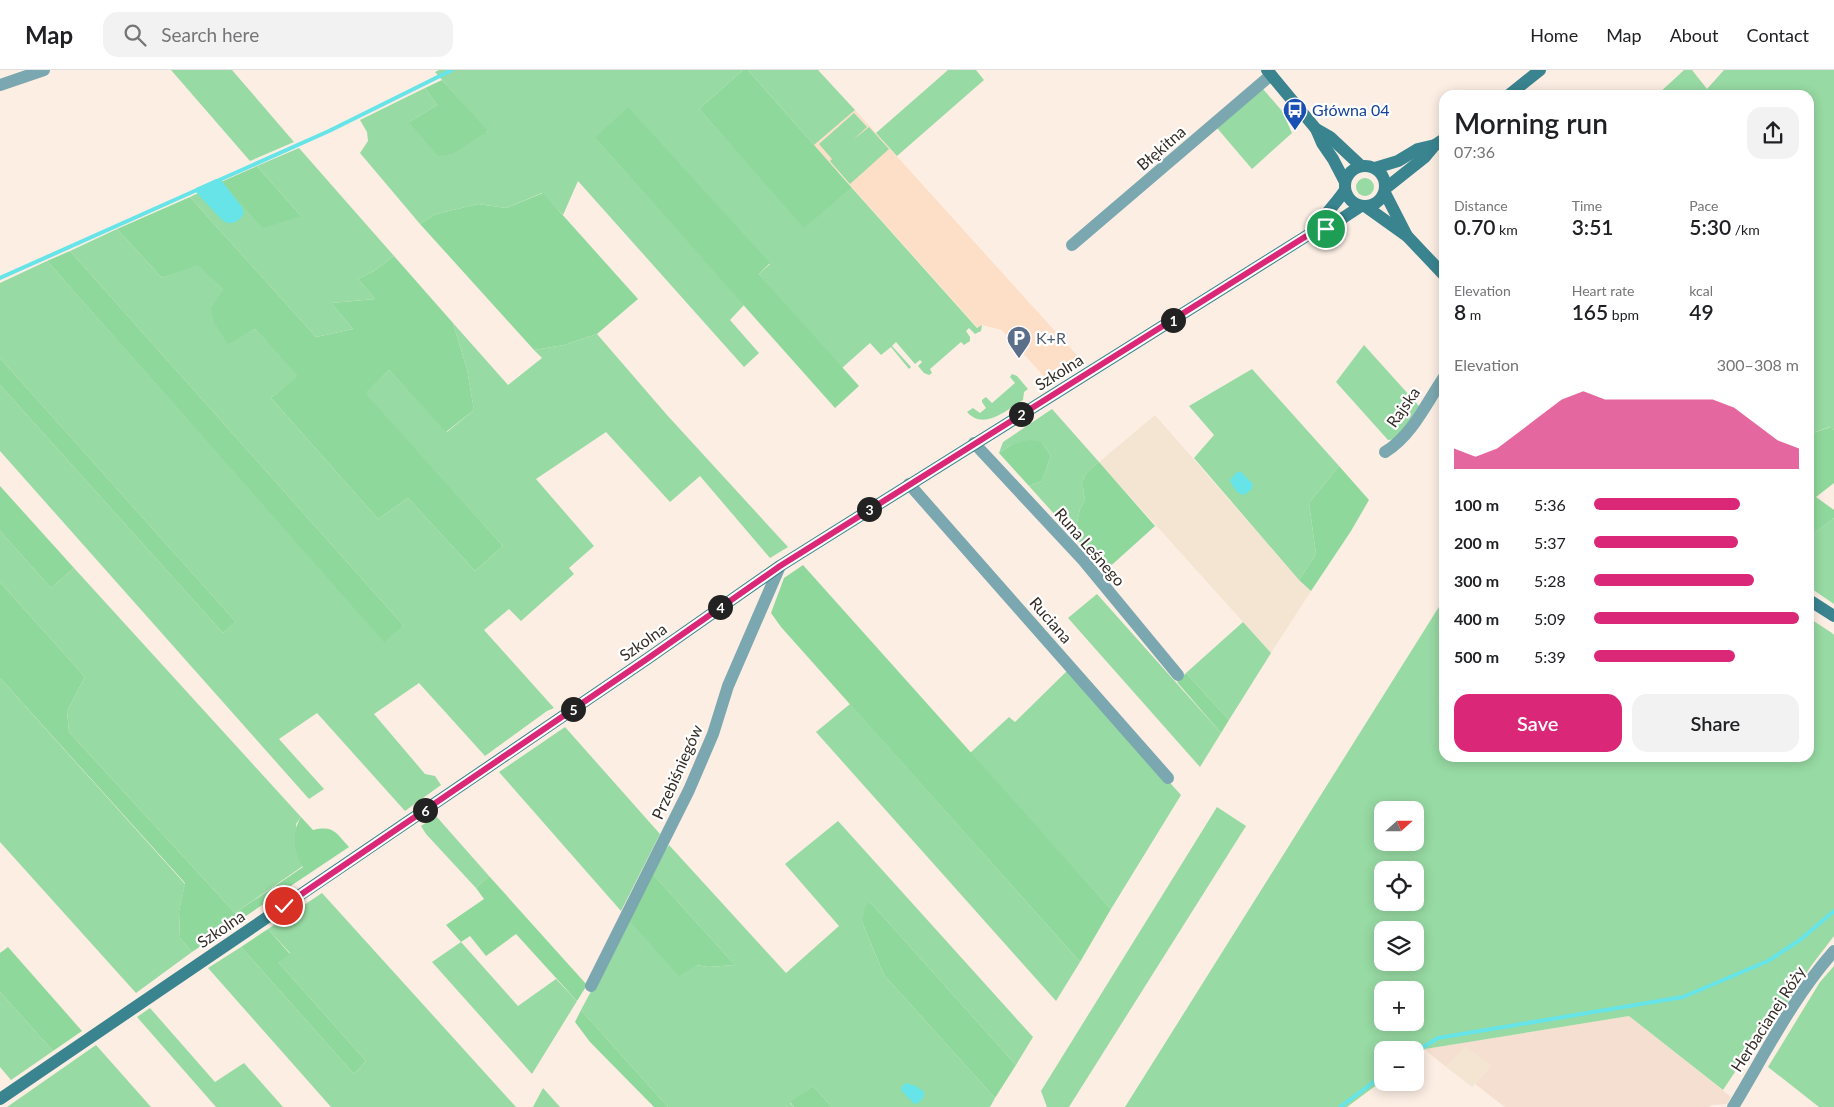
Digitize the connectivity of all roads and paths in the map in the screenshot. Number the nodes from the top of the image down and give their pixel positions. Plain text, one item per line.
1 (44, 70) edge
2 (1540, 70) edge
3 (1269, 72) edge
4 (0, 85) edge
5 (1515, 90) edge
6 (1316, 129) junction
7 (1439, 142) edge
8 (1361, 166) junction
9 (1375, 168) junction
10 (1345, 186) junction
11 (1385, 190) junction
12 (1363, 206) junction
13 (1316, 230) junction
14 (1406, 236) junction
15 (1072, 245) dead end
16 (1439, 271) edge
17 (1439, 384) edge
18 (974, 443) junction
19 (1385, 452) dead end
20 (909, 484) junction
21 (780, 566) junction
22 (1814, 603) edge
23 (1834, 616) edge
24 (1178, 675) dead end
25 (1168, 778) dead end
26 (1834, 951) edge
27 (591, 986) dead end
28 (0, 1099) edge
29 (1733, 1107) edge

1 - 4 street
2 - 5 street
3 - 6 street
3 - 15 street, Błękitna
6 - 8 street
6 - 10 street
7 - 9 street
7 - 11 street
8 - 9 street
8 - 10 street
9 - 11 street
10 - 12 street
10 - 13 street, Szkolna
11 - 12 street
11 - 14 street
12 - 13 street, Szkolna
12 - 14 street
13 - 18 street, Szkolna
14 - 16 street
17 - 19 street, Rajska
18 - 20 street, Szkolna
18 - 24 street, Runa Leśnego
20 - 21 street, Szkolna
20 - 25 street, Ruciana
21 - 27 street, Przebiśniegów
21 - 28 street, Szkolna
22 - 23 street
26 - 29 street, Herbacianej Róży

